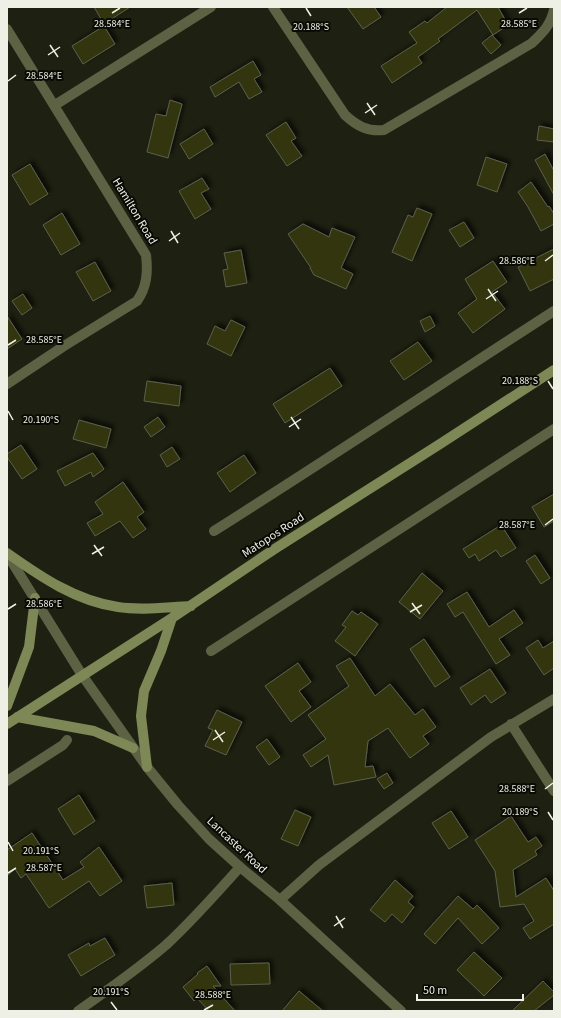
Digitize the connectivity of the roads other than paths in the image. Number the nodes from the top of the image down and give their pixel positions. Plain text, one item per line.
1 (210, 7) edge
2 (273, 7) edge
3 (554, 10) edge
4 (7, 29) edge
5 (55, 105) junction
6 (554, 311) edge
7 (554, 370) edge
8 (7, 384) edge
9 (554, 429) edge
10 (214, 531) dead end
11 (7, 553) edge
12 (35, 598) junction
13 (191, 606) junction
14 (172, 618) junction
15 (211, 651) dead end
16 (82, 675) junction
17 (554, 699) edge
18 (7, 706) edge
19 (17, 717) junction
20 (7, 724) edge
21 (511, 724) junction
22 (67, 740) dead end
23 (133, 748) junction
24 (147, 766) junction
25 (7, 781) edge
26 (554, 791) edge
27 (240, 867) junction
28 (280, 900) junction
29 (79, 1011) edge
30 (401, 1011) edge

1 - 5 street
2 - 3 street
4 - 5 street, Hamilton Road
5 - 8 street, Hamilton Road
6 - 10 street
7 - 13 main road, Matopos Road
9 - 15 street
11 - 12 street, Lancaster Road
11 - 13 main road
12 - 16 street, Lancaster Road
12 - 18 main road
13 - 14 main road, Matopos Road
14 - 16 main road, Matopos Road
14 - 24 main road
16 - 19 main road, Matopos Road
16 - 23 street, Lancaster Road
17 - 21 street
19 - 20 main road, Matopos Road
19 - 23 main road
21 - 26 street
21 - 28 street
22 - 25 street
23 - 24 street, Lancaster Road
24 - 27 street, Lancaster Road
27 - 28 street, Lancaster Road
27 - 29 street
28 - 30 street, Lancaster Road

